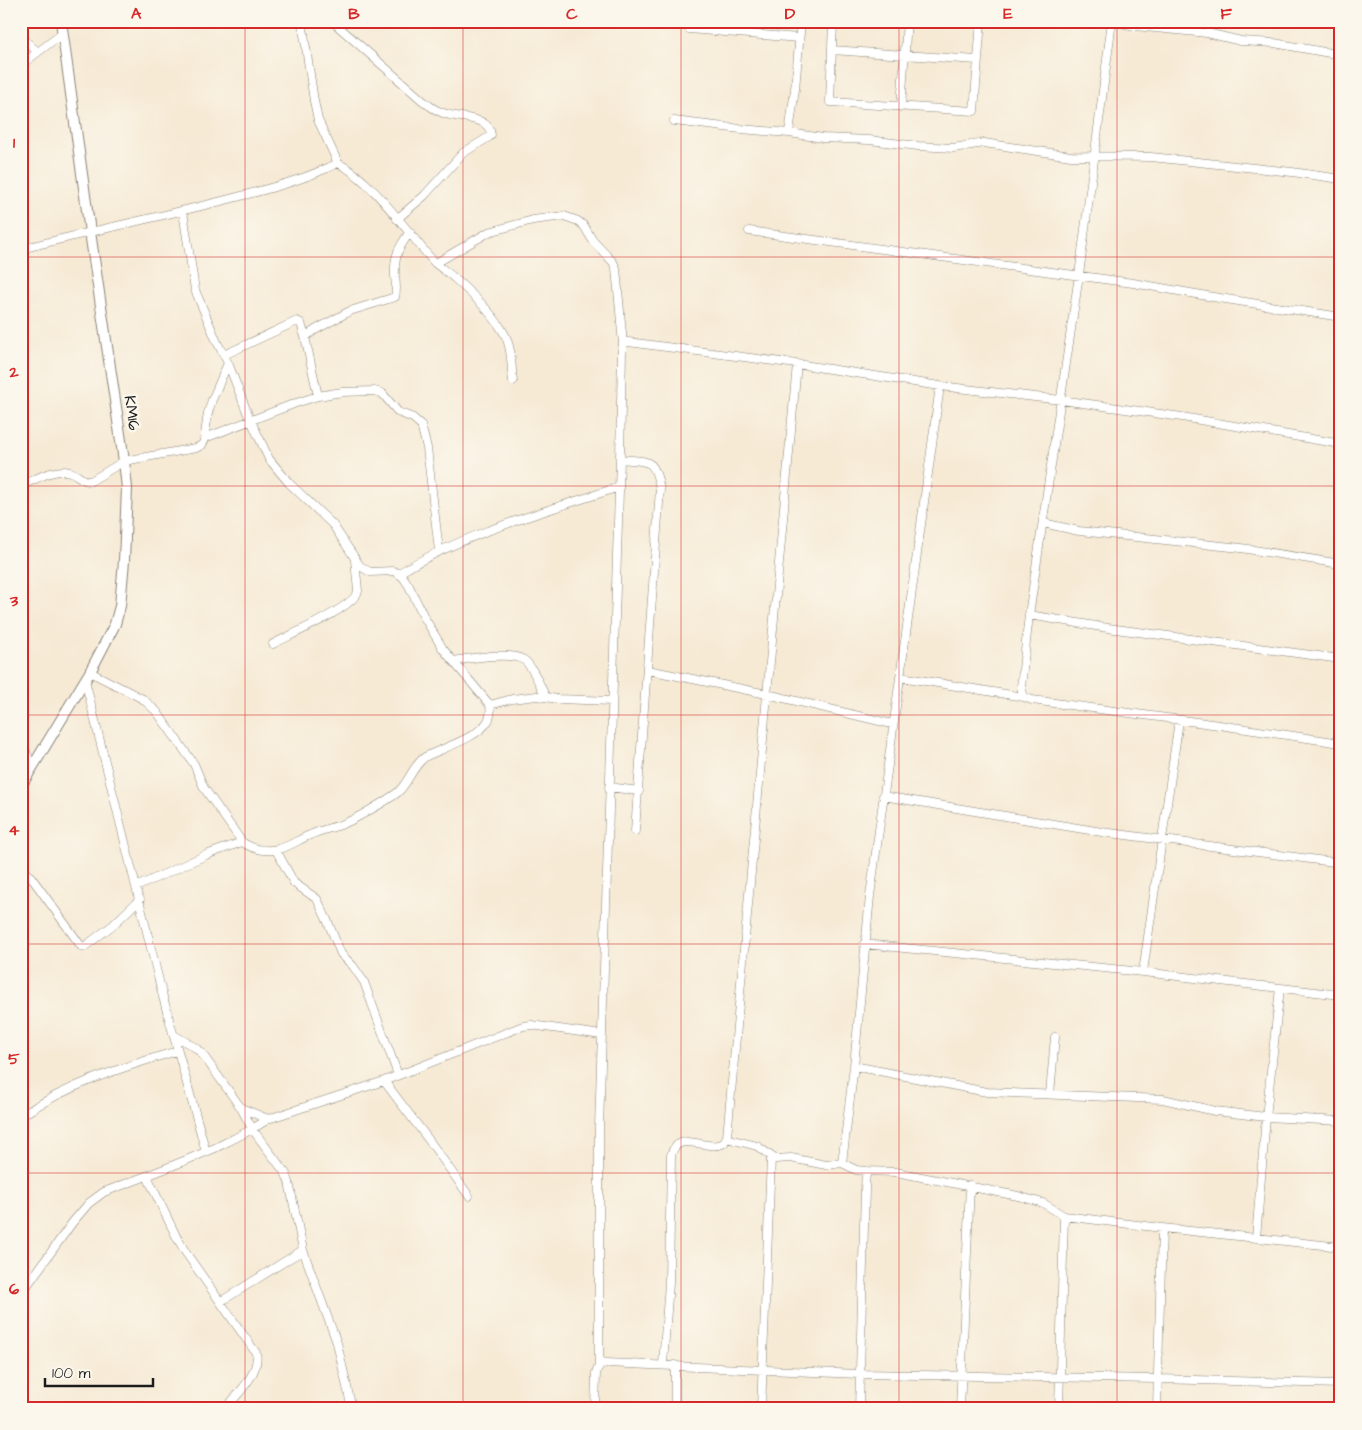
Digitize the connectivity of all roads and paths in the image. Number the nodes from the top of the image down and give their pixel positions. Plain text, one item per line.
1 (61, 21) edge
2 (302, 21) edge
3 (332, 21) edge
4 (801, 21) edge
5 (833, 21) edge
6 (907, 21) edge
7 (981, 21) edge
8 (1112, 21) edge
9 (689, 29) dead end
10 (63, 33) junction
11 (21, 37) edge
12 (799, 38) junction
13 (832, 50) junction
14 (38, 52) junction
15 (904, 55) junction
16 (1341, 55) edge
17 (977, 60) junction
18 (21, 65) edge
19 (901, 106) junction
20 (674, 121) dead end
21 (789, 133) junction
22 (1093, 155) junction
23 (338, 162) junction
24 (1341, 179) edge
25 (183, 212) junction
26 (398, 219) junction
27 (749, 231) dead end
28 (90, 232) junction
29 (410, 232) junction
30 (21, 249) edge
31 (436, 263) junction
32 (1078, 276) junction
33 (1341, 317) edge
34 (305, 337) junction
35 (624, 344) junction
36 (224, 356) junction
37 (228, 363) junction
38 (798, 364) junction
39 (513, 381) dead end
40 (940, 386) junction
41 (318, 396) junction
42 (1061, 400) junction
43 (251, 421) junction
44 (205, 438) junction
45 (1341, 444) edge
46 (620, 459) junction
47 (124, 461) junction
48 (21, 486) edge
49 (619, 487) junction
50 (1043, 524) junction
51 (439, 552) junction
52 (355, 558) junction
53 (1341, 564) edge
54 (398, 573) junction
55 (1029, 614) junction
56 (273, 644) dead end
57 (1341, 659) edge
58 (454, 661) junction
59 (648, 670) junction
60 (87, 676) junction
61 (901, 677) junction
62 (767, 694) junction
63 (546, 697) junction
64 (1024, 697) junction
65 (612, 701) junction
66 (490, 706) junction
67 (1179, 720) junction
68 (892, 724) junction
69 (21, 739) edge
70 (1341, 743) edge
71 (32, 767) junction
72 (21, 786) edge
73 (609, 787) junction
74 (639, 791) junction
75 (883, 796) junction
76 (635, 831) dead end
77 (1162, 839) junction
78 (242, 842) junction
79 (276, 850) junction
80 (1341, 863) edge
81 (21, 869) edge
82 (136, 887) junction
83 (140, 899) junction
84 (864, 944) junction
85 (1143, 972) junction
86 (1280, 988) junction
87 (1341, 994) edge
88 (174, 1035) junction
89 (602, 1035) junction
90 (1055, 1037) dead end
91 (177, 1051) junction
92 (854, 1066) junction
93 (398, 1075) junction
94 (384, 1081) junction
95 (1050, 1094) junction
96 (241, 1108) junction
97 (21, 1116) edge
98 (1266, 1117) junction
99 (268, 1118) junction
100 (1341, 1121) edge
101 (253, 1130) junction
102 (726, 1138) junction
103 (206, 1152) junction
104 (771, 1157) junction
105 (842, 1163) junction
106 (866, 1171) junction
107 (147, 1176) junction
108 (970, 1186) junction
109 (469, 1196) dead end
110 (1064, 1216) junction
111 (1162, 1228) junction
112 (1256, 1238) junction
113 (1341, 1247) edge
114 (303, 1250) junction
115 (21, 1294) edge
116 (220, 1302) junction
117 (663, 1364) junction
118 (675, 1365) junction
119 (600, 1366) junction
120 (762, 1368) junction
121 (860, 1374) junction
122 (961, 1374) junction
123 (1060, 1377) junction
124 (1158, 1379) junction
125 (1341, 1384) edge
126 (226, 1409) edge
127 (352, 1409) edge
128 (595, 1409) edge
129 (675, 1409) edge
130 (761, 1409) edge
131 (859, 1409) edge
132 (960, 1409) edge
133 (1059, 1409) edge
134 (1157, 1409) edge

1 - 10 street, KM16
2 - 23 street
3 - 26 street
4 - 12 street
5 - 13 street
6 - 15 street
7 - 17 street
8 - 16 street
8 - 22 street
9 - 12 street
10 - 14 street
10 - 28 street, KM16
11 - 14 street
12 - 21 street
13 - 15 street
13 - 19 street
14 - 18 street
15 - 17 street
15 - 19 street
17 - 19 street
20 - 21 street
21 - 22 street
22 - 24 street
22 - 32 street
23 - 25 street
23 - 26 street
25 - 28 street
25 - 36 street
26 - 29 street
27 - 32 street
28 - 30 street
28 - 47 street, KM16
29 - 31 street
29 - 34 street
31 - 35 street
31 - 39 street
32 - 33 street
32 - 42 street
34 - 36 street
34 - 41 street
35 - 38 street
35 - 46 street
36 - 37 street
37 - 43 street
37 - 44 street
38 - 40 street
38 - 62 street
40 - 42 street
40 - 61 street
41 - 43 street
41 - 51 street
42 - 45 street
42 - 50 street
43 - 44 street
43 - 52 street
44 - 47 street
46 - 49 street
46 - 59 street
47 - 48 street
47 - 60 street, KM16
49 - 51 street
49 - 65 street
50 - 53 street
50 - 55 street
51 - 54 street
52 - 54 street
52 - 56 street
54 - 58 street
55 - 57 street
55 - 64 street
58 - 63 street
58 - 66 street
59 - 62 street
59 - 74 street
60 - 71 street, KM16
60 - 78 street
60 - 82 street
61 - 64 street
61 - 68 street
62 - 68 street
62 - 102 street
63 - 65 street
63 - 66 street
64 - 67 street
65 - 73 street
66 - 79 street
67 - 70 street
67 - 77 street
68 - 75 street
69 - 71 street
71 - 72 street, KM16
73 - 74 street
73 - 89 street
74 - 76 street
75 - 77 street
75 - 84 street
77 - 80 street
77 - 85 street
78 - 79 street
78 - 82 street
79 - 93 street
81 - 83 street
82 - 83 street
83 - 88 street
84 - 85 street
84 - 92 street
85 - 86 street
86 - 87 street
86 - 98 street
88 - 91 street
88 - 96 street
89 - 93 street
89 - 119 street
90 - 95 street
91 - 97 street
91 - 103 street
92 - 95 street
92 - 105 street
93 - 94 street
94 - 99 street
94 - 109 street
95 - 98 street
96 - 99 street
96 - 101 street
98 - 100 street
98 - 112 street
99 - 101 street
101 - 103 street
101 - 114 street
102 - 104 street
102 - 117 street
103 - 107 street
104 - 105 street
104 - 120 street
105 - 106 street
106 - 108 street
106 - 121 street
107 - 115 street
107 - 116 street
108 - 110 street
108 - 122 street
110 - 111 street
110 - 123 street
111 - 112 street
111 - 124 street
112 - 113 street
114 - 116 street
114 - 127 street
116 - 126 street
117 - 118 street
117 - 119 street
118 - 120 street
118 - 129 street
119 - 128 street
120 - 121 street
120 - 130 street
121 - 122 street
121 - 131 street
122 - 123 street
122 - 132 street
123 - 124 street
123 - 133 street
124 - 125 street
124 - 134 street

